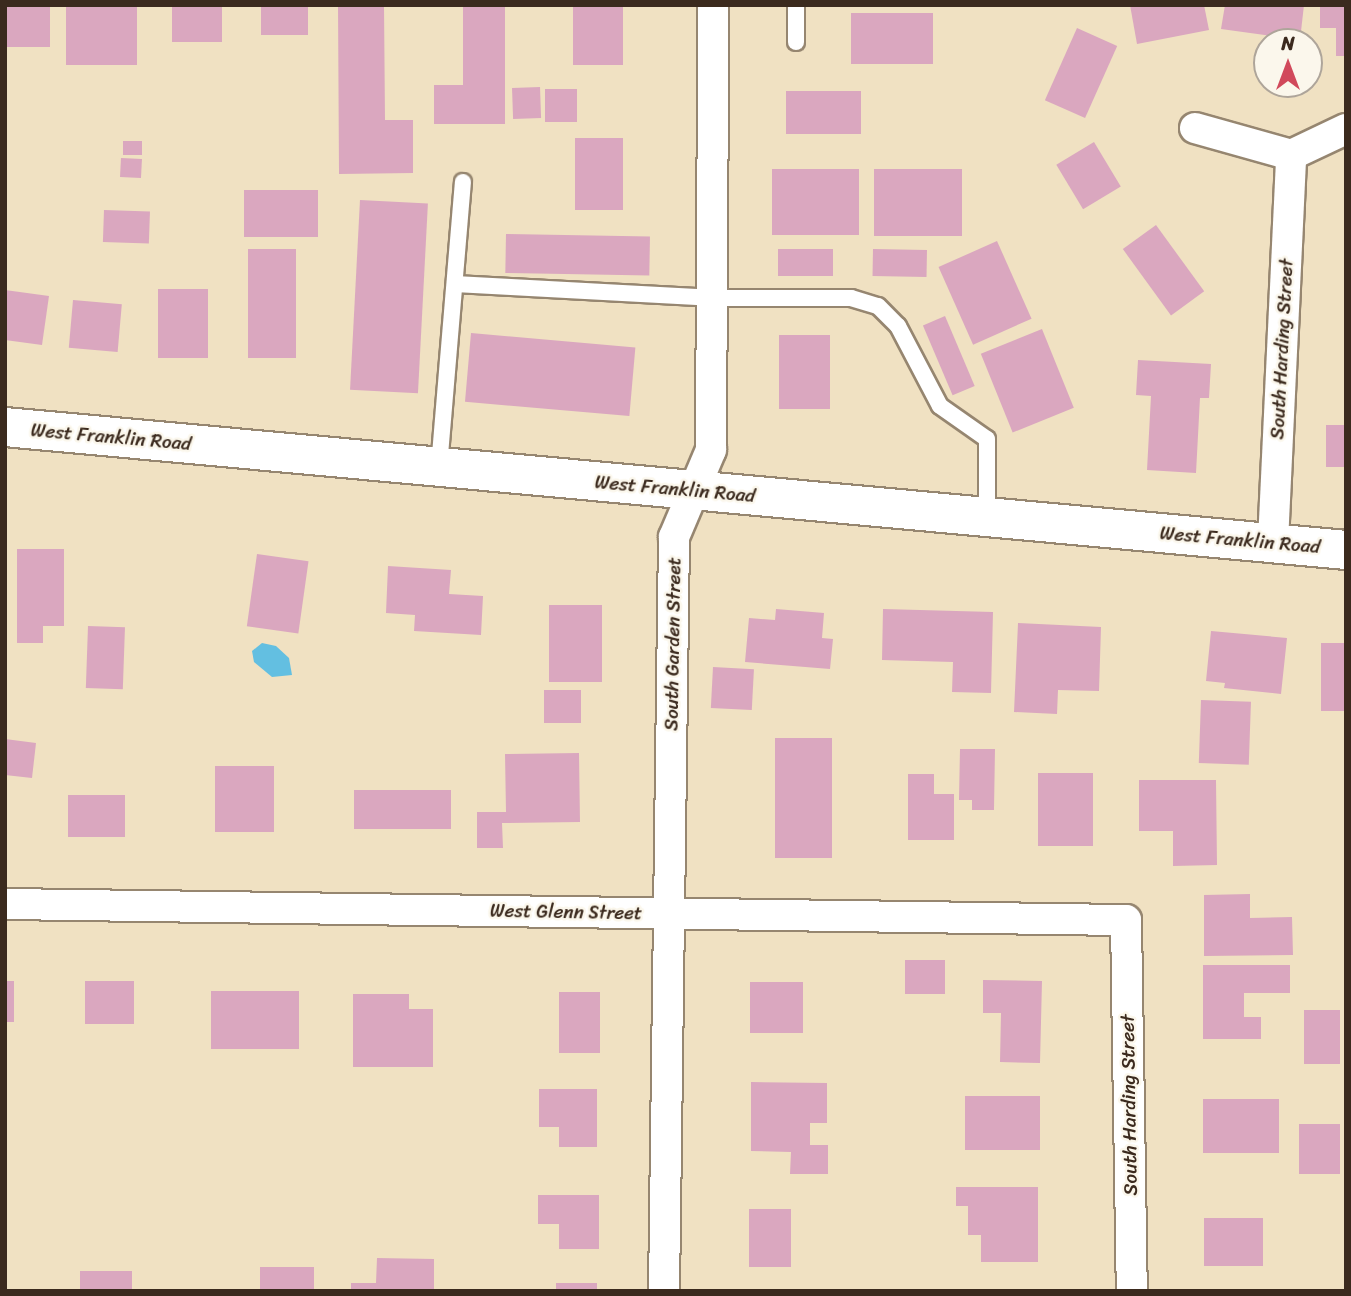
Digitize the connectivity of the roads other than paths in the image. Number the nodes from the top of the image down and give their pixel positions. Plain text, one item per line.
1 (713, 5) edge
2 (796, 5) edge
3 (796, 41) dead end
4 (1195, 128) dead end
5 (1346, 129) edge
6 (1291, 155) junction
7 (463, 182) dead end
8 (454, 284) junction
9 (711, 298) junction
10 (5, 427) edge
11 (439, 467) junction
12 (694, 490) junction
13 (987, 517) junction
14 (1273, 542) junction
15 (1346, 550) edge
16 (5, 904) edge
17 (669, 914) junction
18 (1126, 920) joint
19 (664, 1291) edge
20 (1132, 1291) edge

1 - 9 street, South Garden Street
2 - 3 lane
4 - 6 street
5 - 6 street
6 - 14 street, South Harding Street
7 - 8 lane
8 - 9 lane
8 - 11 lane
9 - 12 street, South Garden Street
9 - 13 lane
10 - 11 street, West Franklin Road
11 - 12 street, West Franklin Road
12 - 13 street, West Franklin Road
12 - 17 street, South Garden Street
13 - 14 street, West Franklin Road
14 - 15 street, West Franklin Road
16 - 17 street, West Glenn Street
17 - 18 street, West Glenn Street
17 - 19 street, South Garden Street
18 - 20 street, South Harding Street

